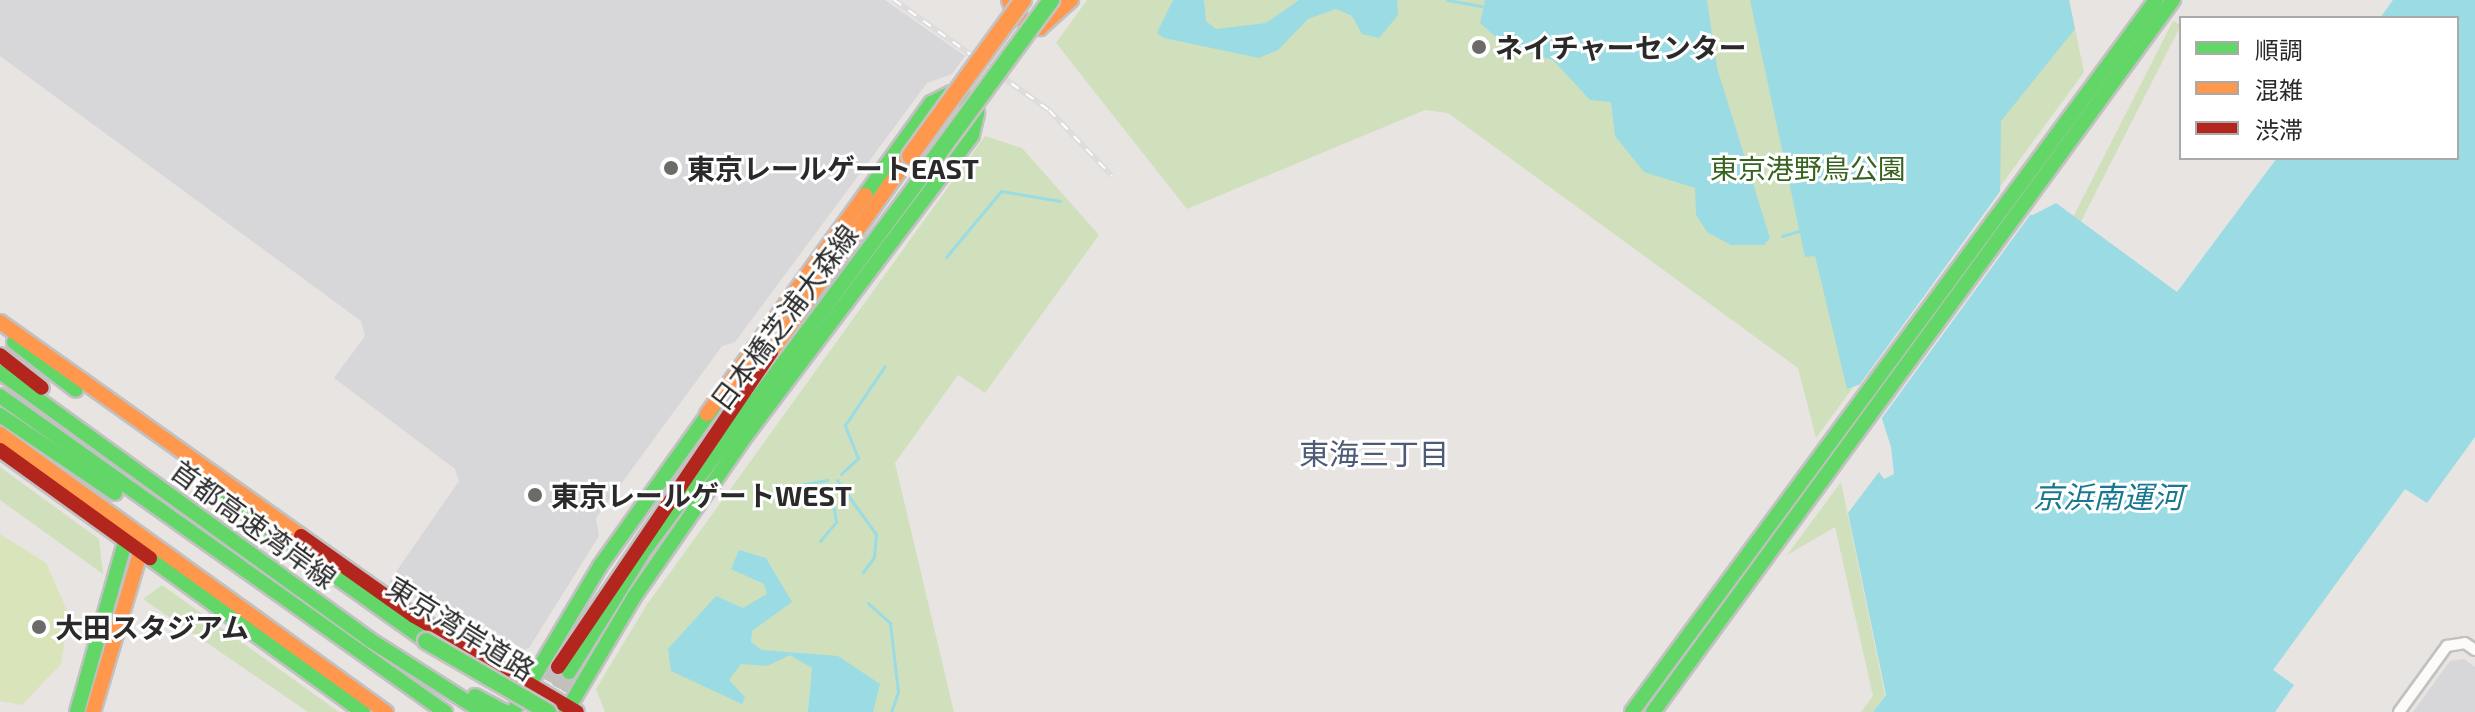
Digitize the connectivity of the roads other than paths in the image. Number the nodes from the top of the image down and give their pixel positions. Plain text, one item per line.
1 (1009, 0) edge
2 (1023, 0) edge
3 (1051, 0) edge
4 (1071, 0) edge
5 (2156, 0) edge
6 (2172, 0) edge
7 (856, 230) junction
8 (873, 243) junction
9 (0, 322) edge
10 (0, 329) edge
11 (0, 355) edge
12 (0, 372) edge
13 (0, 396) edge
14 (707, 414) junction
15 (0, 415) edge
16 (87, 429) junction
17 (0, 434) edge
18 (747, 434) junction
19 (0, 450) edge
20 (68, 454) junction
21 (125, 542) junction
22 (140, 553) junction
23 (370, 640) junction
24 (2475, 650) edge
25 (359, 657) junction
26 (527, 684) junction
27 (571, 710) edge
28 (77, 712) edge
29 (93, 712) edge
30 (363, 712) edge
31 (386, 712) edge
32 (432, 712) edge
33 (445, 712) edge
34 (483, 712) edge
35 (505, 712) edge
36 (513, 712) edge
37 (548, 712) edge
38 (1632, 712) edge
39 (1653, 712) edge
40 (2399, 712) edge

1 - 4 main road
2 - 7 main road, 日本橋芝浦大森線, bridge
3 - 8 main road, 日本橋芝浦大森線, bridge
5 - 38 main road
6 - 39 main road
7 - 8 main road, 日本橋芝浦大森線
7 - 14 main road
8 - 18 main road
9 - 26 main road
10 - 37 main road, 東京湾岸道路, bridge
11 - 16 main road
12 - 16 main road, 首都高速湾岸線
13 - 20 main road
14 - 18 main road
14 - 26 main road
15 - 20 main road
16 - 23 main road, 首都高速湾岸線
17 - 31 main road
18 - 27 main road
19 - 21 main road
20 - 25 main road, 首都高速湾岸線
21 - 22 main road
21 - 28 main road
22 - 29 main road
22 - 30 main road
23 - 34 main road, 首都高速湾岸線
23 - 35 main road
24 - 40 street
25 - 32 main road
25 - 33 main road, 首都高速湾岸線
26 - 27 main road
26 - 36 main road

